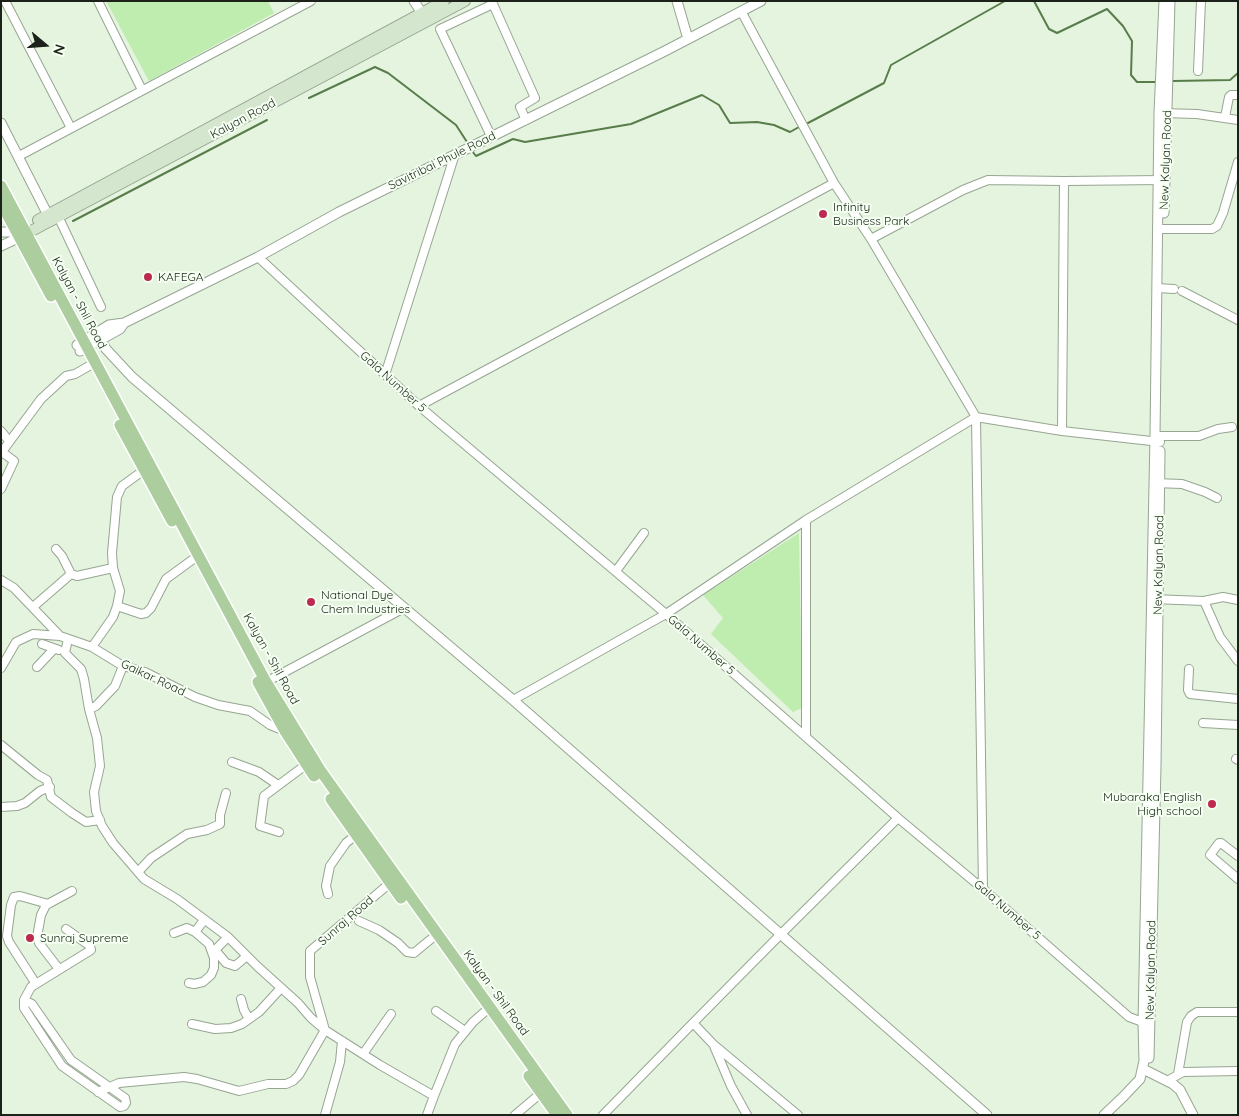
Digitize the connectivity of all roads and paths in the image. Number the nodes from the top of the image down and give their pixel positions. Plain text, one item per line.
1 (5, 1) edge
2 (98, 1) edge
3 (311, 1) edge
4 (414, 1) edge
5 (444, 1) edge
6 (465, 1) edge
7 (677, 1) edge
8 (761, 1) edge
9 (1201, 1) edge
10 (1167, 5) edge
11 (741, 11) junction
12 (424, 17) junction
13 (688, 39) junction
14 (1198, 71) dead end
15 (142, 90) junction
16 (1238, 95) edge
17 (1164, 113) junction
18 (1225, 118) junction
19 (526, 120) junction
20 (1238, 120) edge
21 (1, 123) edge
22 (71, 128) junction
23 (491, 136) junction
24 (455, 154) junction
25 (19, 156) junction
26 (1238, 162) edge
27 (1162, 180) junction
28 (1064, 181) junction
29 (834, 183) junction
30 (1, 186) edge
31 (1, 203) edge
32 (53, 216) junction
33 (11, 221) junction
34 (1161, 229) junction
35 (1, 231) edge
36 (22, 233) junction
37 (872, 239) junction
38 (3, 242) edge
39 (258, 257) junction
40 (1159, 288) junction
41 (101, 307) dead end
42 (1238, 320) edge
43 (99, 336) junction
44 (81, 346) junction
45 (88, 366) junction
46 (385, 375) junction
47 (1158, 388) junction
48 (419, 406) junction
49 (976, 417) junction
50 (1232, 427) dead end
51 (1062, 431) junction
52 (1, 432) edge
53 (1158, 439) junction
54 (10, 441) junction
55 (2, 452) edge
56 (144, 470) junction
57 (1157, 483) junction
58 (1, 489) edge
59 (1216, 498) dead end
60 (806, 520) junction
61 (179, 526) junction
62 (644, 533) dead end
63 (56, 549) dead end
64 (192, 560) junction
65 (113, 568) junction
66 (616, 571) junction
67 (71, 574) junction
68 (1, 580) edge
69 (1155, 599) junction
70 (1238, 600) edge
71 (1204, 601) junction
72 (117, 606) junction
73 (33, 607) junction
74 (404, 608) junction
75 (666, 614) junction
76 (64, 638) junction
77 (42, 644) dead end
78 (92, 648) junction
79 (54, 649) junction
80 (65, 653) junction
81 (1238, 661) edge
82 (123, 666) junction
83 (37, 667) dead end
84 (1, 668) edge
85 (1190, 669) dead end
86 (266, 682) junction
87 (1238, 699) edge
88 (512, 700) junction
89 (89, 710) junction
90 (1203, 723) dead end
91 (1238, 725) edge
92 (289, 728) junction
93 (806, 737) junction
94 (1, 744) edge
95 (232, 762) dead end
96 (307, 764) junction
97 (48, 784) junction
98 (278, 785) junction
99 (226, 793) dead end
100 (1, 807) edge
101 (898, 818) junction
102 (100, 820) junction
103 (279, 832) dead end
104 (356, 835) junction
105 (1238, 856) edge
106 (138, 872) junction
107 (1238, 879) edge
108 (390, 882) junction
109 (982, 889) junction
110 (72, 891) dead end
111 (328, 894) dead end
112 (48, 904) junction
113 (204, 920) junction
114 (359, 921) dead end
115 (66, 929) dead end
116 (196, 932) junction
117 (174, 933) dead end
118 (780, 935) junction
119 (228, 937) junction
120 (431, 939) junction
121 (247, 956) junction
122 (59, 969) junction
123 (189, 983) dead end
124 (36, 984) junction
125 (281, 988) junction
126 (241, 999) dead end
127 (24, 1000) junction
128 (436, 1011) dead end
129 (486, 1011) junction
130 (1238, 1012) edge
131 (391, 1014) dead end
132 (249, 1019) junction
133 (693, 1023) junction
134 (1146, 1023) junction
135 (192, 1024) dead end
136 (325, 1030) junction
137 (465, 1031) junction
138 (342, 1041) junction
139 (713, 1044) junction
140 (65, 1053) junction
141 (363, 1054) junction
142 (57, 1059) junction
143 (74, 1063) junction
144 (1145, 1070) junction
145 (69, 1071) junction
146 (1238, 1071) edge
147 (1178, 1074) junction
148 (1167, 1081) junction
149 (109, 1087) junction
150 (98, 1092) junction
151 (541, 1093) junction
152 (434, 1096) junction
153 (324, 1115) edge
154 (427, 1115) edge
155 (515, 1115) edge
156 (557, 1115) edge
157 (567, 1115) edge
158 (603, 1115) edge
159 (747, 1115) edge
160 (798, 1115) edge
161 (987, 1115) edge
162 (1104, 1115) edge
163 (1112, 1115) edge
164 (1193, 1115) edge

1 - 22 street
2 - 15 street
3 - 15 street
4 - 12 street
5 - 12 main road, Kalyan Road
6 - 12 main road, Kalyan Road
7 - 13 street
8 - 11 street, Savitribai Phule Road
9 - 14 street
10 - 17 street, New Kalyan Road
11 - 13 street, Savitribai Phule Road
11 - 29 street
12 - 32 main road, Kalyan Road
13 - 19 street, Savitribai Phule Road
15 - 22 street
16 - 18 street
17 - 18 street
17 - 27 street, New Kalyan Road
18 - 20 street
19 - 23 street, Savitribai Phule Road
19 - 23 street
21 - 25 street
22 - 25 street
23 - 24 street, Savitribai Phule Road
24 - 39 street, Savitribai Phule Road
24 - 46 street
25 - 32 street
26 - 34 street
27 - 28 street
27 - 34 street, New Kalyan Road
28 - 37 street
28 - 51 street
29 - 37 street
29 - 48 street
30 - 36 main road, Kalyan - Shil Road
31 - 33 main road, Kalyan - Shil Road
32 - 36 main road, Kalyan Road
32 - 41 street
33 - 35 street
33 - 36 main road, Kalyan - Shil Road
34 - 40 street, New Kalyan Road
35 - 36 street
36 - 38 street
36 - 44 main road, Kalyan - Shil Road
37 - 49 street
39 - 43 street, Savitribai Phule Road
39 - 46 street, Gala Number 5
40 - 42 street
40 - 47 street, New Kalyan Road
40 - 47 street, New Kalyan Road
43 - 44 street, Savitribai Phule Road
43 - 74 street
44 - 45 main road, Kalyan - Shil Road
44 - 61 main road, Kalyan - Shil Road
45 - 54 street
45 - 56 main road, Kalyan - Shil Road
46 - 48 street, Gala Number 5
47 - 53 street, New Kalyan Road
48 - 66 street, Gala Number 5
49 - 51 street
49 - 60 street
49 - 109 street
50 - 53 street
51 - 53 street
52 - 54 street
53 - 57 street, New Kalyan Road
54 - 55 street
55 - 58 street
56 - 61 main road, Kalyan - Shil Road
56 - 65 street
57 - 59 street
57 - 69 street, New Kalyan Road
60 - 75 street
60 - 93 street
61 - 64 main road, Kalyan - Shil Road
61 - 86 main road, Kalyan - Shil Road
62 - 66 street
63 - 67 street
64 - 72 street
64 - 92 main road, Kalyan - Shil Road
65 - 67 street
65 - 72 street
66 - 75 street, Gala Number 5
67 - 73 street
68 - 73 street
69 - 71 street
69 - 134 street, New Kalyan Road
70 - 71 street
71 - 81 street
72 - 78 street
73 - 76 street
74 - 86 street
74 - 88 street
75 - 88 street
75 - 93 street, Gala Number 5
76 - 78 street, Gaikar Road
76 - 80 street
76 - 84 street
77 - 79 street
78 - 82 street, Gaikar Road
79 - 80 street
79 - 83 street
80 - 89 street
82 - 89 street
82 - 92 street, Gaikar Road
85 - 87 street
86 - 92 main road, Kalyan - Shil Road
88 - 118 street
89 - 102 street
90 - 91 street
92 - 96 main road, Kalyan - Shil Road
92 - 129 main road, Kalyan - Shil Road
93 - 101 street, Gala Number 5
94 - 97 street
95 - 98 street
96 - 98 street
96 - 104 main road, Kalyan - Shil Road
97 - 100 street
97 - 102 street
98 - 103 street
99 - 106 street
101 - 109 street, Gala Number 5
101 - 118 street
102 - 106 street
104 - 108 main road, Kalyan - Shil Road
104 - 111 street
105 - 107 street
106 - 113 street
108 - 120 main road, Kalyan - Shil Road
108 - 136 street, Sunraj Road
109 - 134 street, Gala Number 5
110 - 112 street
112 - 122 street
112 - 124 street
113 - 116 street
113 - 119 street
114 - 120 street
115 - 122 street
116 - 117 street
116 - 123 street
118 - 133 street
118 - 161 street
119 - 121 street
119 - 121 street
120 - 129 main road, Kalyan - Shil Road
121 - 125 street
122 - 124 street
124 - 127 street
125 - 132 street
125 - 136 street
126 - 132 street
127 - 140 street
127 - 142 street
128 - 137 street
129 - 137 street
129 - 151 main road, Kalyan - Shil Road
129 - 157 main road, Kalyan - Shil Road
130 - 147 street
131 - 141 street
132 - 135 street
133 - 139 street
133 - 158 street
134 - 144 street, New Kalyan Road
136 - 138 street
136 - 149 street
137 - 152 street
138 - 141 street
138 - 153 street
139 - 159 street
139 - 160 street
140 - 142 street
140 - 143 street
141 - 152 street
142 - 145 street
143 - 145 street
143 - 149 street
144 - 148 street
144 - 162 street, New Kalyan Road
144 - 163 street, New Kalyan Road
145 - 150 street
146 - 147 street
147 - 148 street
148 - 164 street
149 - 150 street
149 - 150 street
151 - 155 street
151 - 156 main road, Kalyan - Shil Road
152 - 154 street

